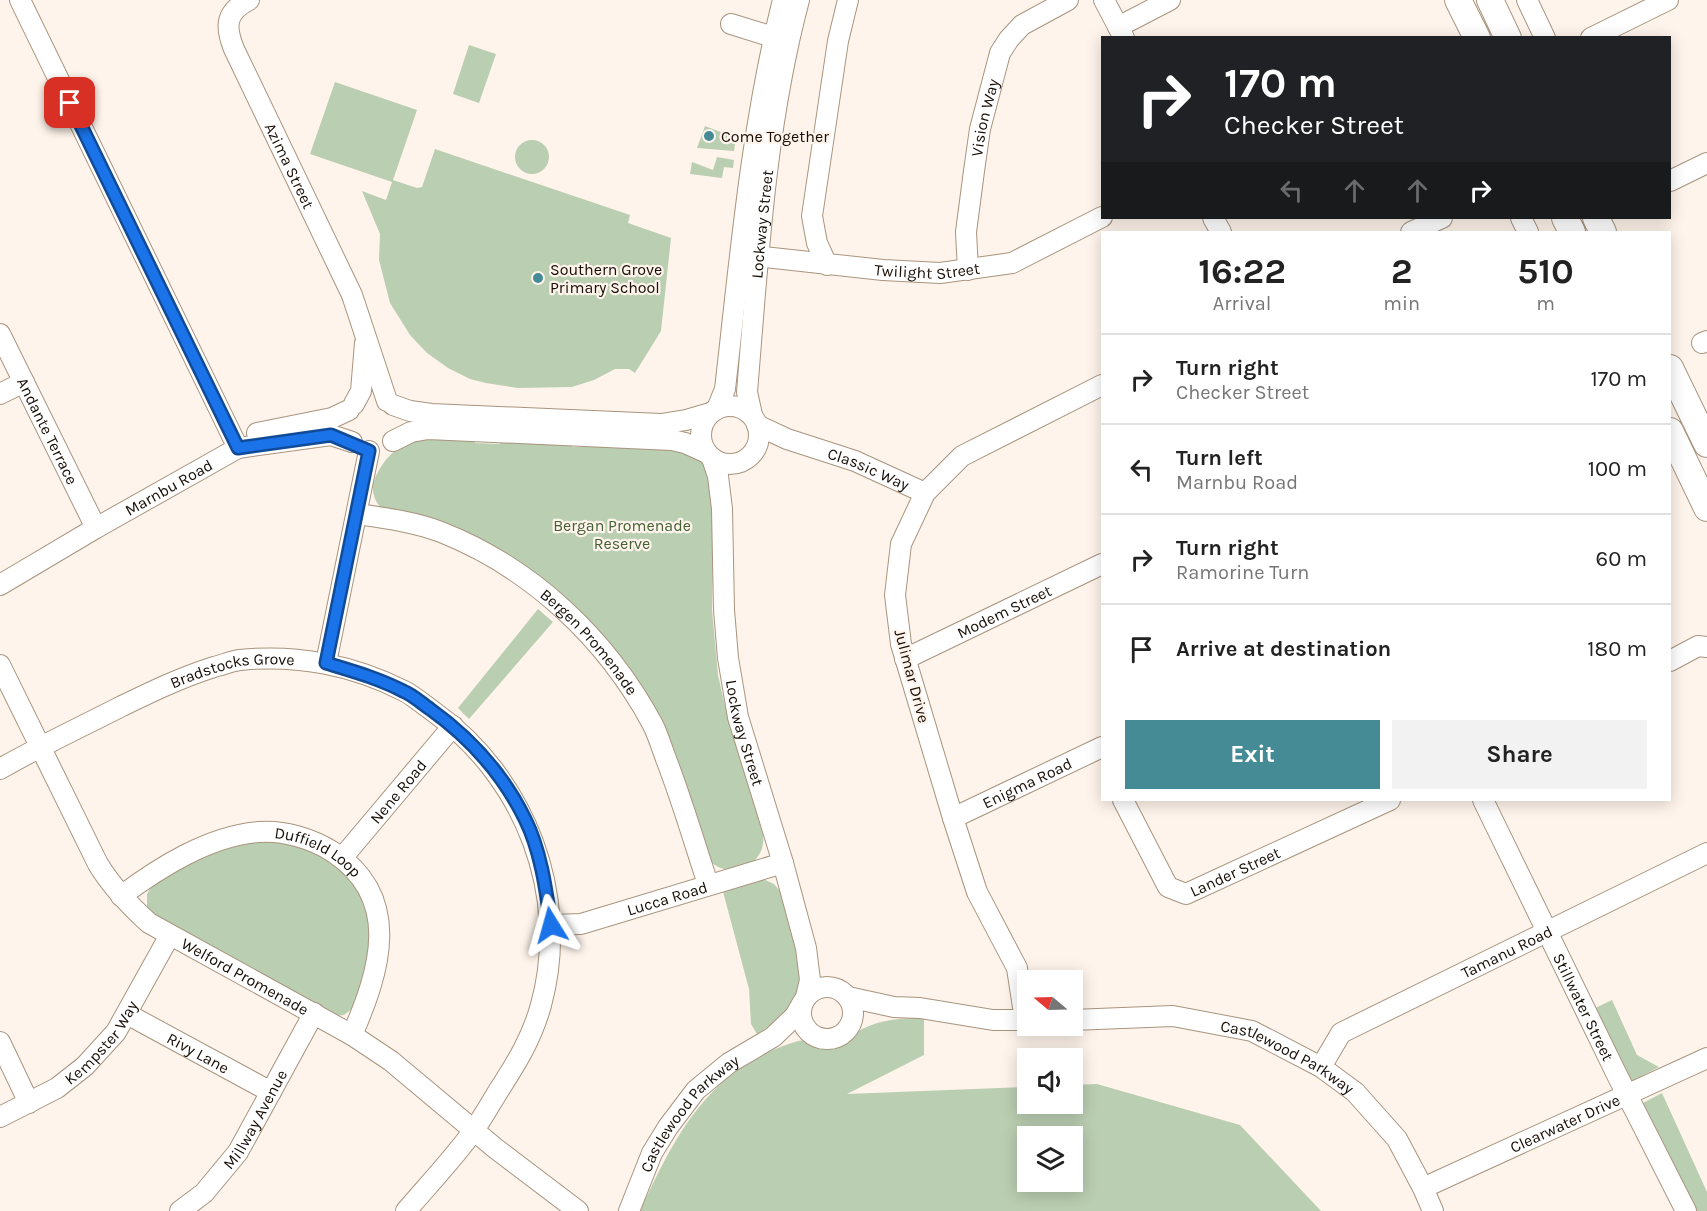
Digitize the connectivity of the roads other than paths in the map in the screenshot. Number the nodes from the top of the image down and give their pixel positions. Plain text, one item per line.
1 (20, 0) edge
2 (249, 0) edge
3 (783, 0) edge
4 (799, 0) edge
5 (848, 0) edge
6 (1068, 0) edge
7 (1104, 0) edge
8 (1170, 0) edge
9 (1458, 0) edge
10 (1490, 0) edge
11 (1527, 0) edge
12 (1668, 0) edge
13 (731, 24) dead end
14 (1121, 32) edge
15 (1476, 36) edge
16 (1507, 36) edge
17 (1544, 36) edge
18 (1595, 36) edge
19 (781, 40) junction
20 (1707, 163) edge
21 (1671, 181) edge
22 (1101, 218) edge
23 (1440, 219) edge
24 (1413, 231) edge
25 (749, 256) junction
26 (826, 265) junction
27 (968, 270) junction
28 (0, 334) edge
29 (365, 336) junction
30 (1671, 370) edge
31 (24, 382) junction
32 (1101, 386) edge
33 (0, 394) edge
34 (390, 403) junction
35 (351, 407) junction
36 (713, 411) junction
37 (754, 420) junction
38 (1671, 433) edge
39 (393, 441) junction
40 (236, 443) junction
41 (1707, 444) edge
42 (360, 447) junction
43 (809, 447) junction
44 (710, 455) junction
45 (748, 457) junction
46 (925, 493) junction
47 (1707, 507) edge
48 (722, 509) junction
49 (357, 514) junction
50 (93, 523) junction
51 (1101, 564) edge
52 (0, 572) edge
53 (0, 585) edge
54 (1707, 647) edge
55 (905, 659) junction
56 (1671, 660) edge
57 (326, 663) junction
58 (0, 665) edge
59 (453, 726) junction
60 (41, 746) junction
61 (1101, 751) edge
62 (0, 769) edge
63 (1125, 801) edge
64 (1388, 801) edge
65 (1483, 801) edge
66 (953, 818) junction
67 (1707, 853) edge
68 (342, 858) junction
69 (783, 863) junction
70 (708, 884) junction
71 (121, 896) junction
72 (551, 925) junction
73 (1546, 930) junction
74 (170, 935) junction
75 (806, 948) junction
76 (1017, 970) edge
77 (842, 993) junction
78 (805, 999) junction
79 (894, 1007) junction
80 (314, 1013) junction
81 (127, 1014) junction
82 (1017, 1020) edge
83 (1083, 1020) edge
84 (849, 1026) junction
85 (810, 1033) junction
86 (352, 1035) junction
87 (773, 1037) junction
88 (0, 1042) edge
89 (1707, 1058) edge
90 (1321, 1067) junction
91 (270, 1092) junction
92 (1627, 1096) junction
93 (29, 1103) junction
94 (0, 1117) edge
95 (474, 1130) junction
96 (1424, 1188) junction
97 (180, 1211) edge
98 (406, 1211) edge
99 (578, 1211) edge
100 (629, 1211) edge
101 (1433, 1211) edge
102 (1686, 1211) edge

1 - 40 street
2 - 29 street, Azima Street
3 - 19 street, Lockway Street
4 - 19 street, Lockway Street
5 - 26 street
6 - 27 street, Vision Way
7 - 14 street
8 - 14 street
9 - 15 main road
10 - 16 main road
11 - 17 street
12 - 18 street
13 - 19 street
19 - 25 street, Lockway Street
20 - 21 street
22 - 27 street, Twilight Street
23 - 24 street
25 - 26 street, Twilight Street
25 - 36 street, Lockway Street
25 - 37 street, Lockway Street
26 - 27 street, Twilight Street
28 - 31 street, Andante Terrace
29 - 34 street, Azima Street
29 - 35 street
30 - 41 main road
31 - 33 street
31 - 50 street, Andante Terrace
32 - 46 street, Julimar Drive
34 - 35 street
34 - 36 street
34 - 39 street
35 - 40 street, Marnbu Road
35 - 42 street
36 - 37 street
36 - 44 street
37 - 43 street, Classic Way
37 - 45 street
38 - 47 main road
39 - 42 street
39 - 44 street
40 - 42 street, Marnbu Road
40 - 50 street, Marnbu Road
42 - 49 street
43 - 45 street, Classic Way
43 - 46 street, Classic Way
44 - 45 street
44 - 48 street, Lockway Street
45 - 48 street, Lockway Street
46 - 55 street, Julimar Drive
48 - 69 street, Lockway Street
49 - 57 street
49 - 70 street, Bergen Promenade
50 - 52 street, Marnbu Road
50 - 53 street, Marnbu Road
51 - 55 street, Modem Street
54 - 56 street
55 - 66 street, Julimar Drive
57 - 59 street, Bradstocks Grove
57 - 60 street, Bradstocks Grove
58 - 60 street, Welford Promenade
59 - 68 street, Nene Road
59 - 72 street, Bradstocks Grove
60 - 62 street, Bradstocks Grove
60 - 71 street, Welford Promenade
61 - 66 street, Enigma Road
63 - 64 street, Lander Street
65 - 73 street, Stillwater Street
66 - 76 street, Julimar Drive
67 - 73 street, Tamanu Road
68 - 71 street, Duffield Loop
68 - 86 street, Duffield Loop
69 - 70 street, Lucca Road
69 - 75 street, Lockway Street
70 - 72 street, Lucca Road
71 - 74 street, Welford Promenade
72 - 95 street, Bradstocks Grove
73 - 90 street, Tamanu Road
73 - 92 street, Stillwater Street
74 - 80 street, Welford Promenade
74 - 81 street, Kempster Way
75 - 77 street, Lockway Street
75 - 78 street, Lockway Street
77 - 78 street
77 - 79 street
77 - 84 street
78 - 85 street
78 - 87 street, Castlewood Parkway
79 - 82 street
79 - 84 street
80 - 86 street, Welford Promenade
80 - 91 street, Millway Avenue
81 - 91 street, Rivy Lane
81 - 93 street, Kempster Way
83 - 90 street, Castlewood Parkway
84 - 85 street
85 - 87 street, Castlewood Parkway
86 - 95 street, Welford Promenade
87 - 100 street, Castlewood Parkway
88 - 93 street
89 - 92 street, Clearwater Drive
90 - 96 street, Castlewood Parkway
91 - 97 street, Millway Avenue
92 - 96 street, Clearwater Drive
92 - 102 street, Stillwater Street
93 - 94 street, Kempster Way
95 - 98 street, Bradstocks Grove
95 - 99 street, Welford Promenade
96 - 101 street, Castlewood Parkway

